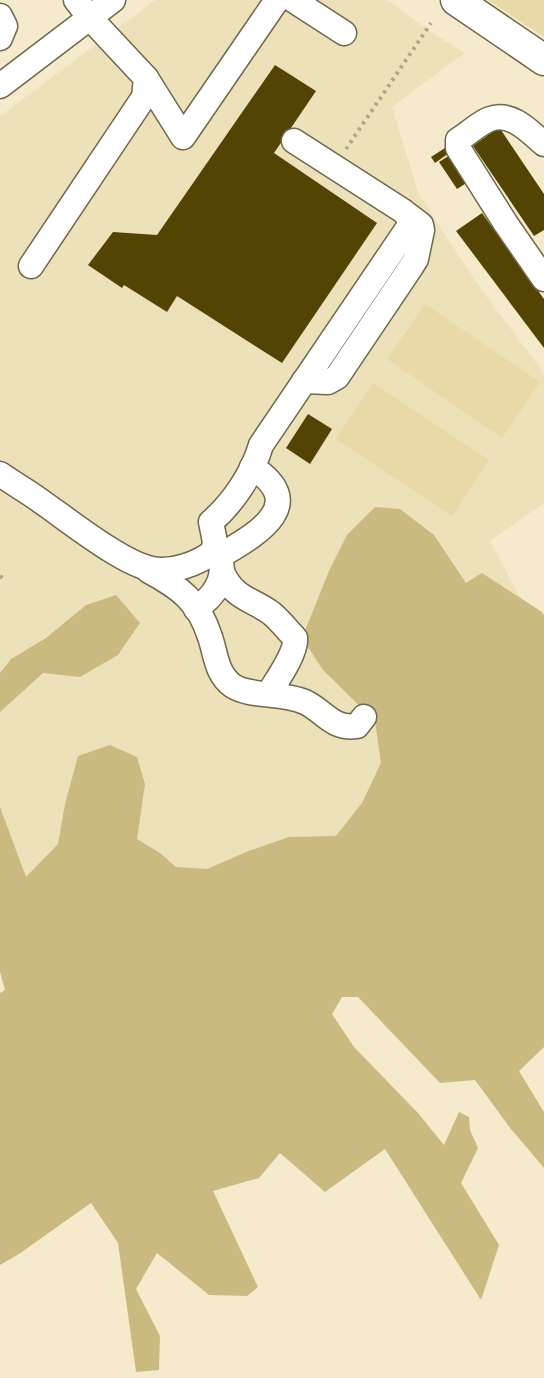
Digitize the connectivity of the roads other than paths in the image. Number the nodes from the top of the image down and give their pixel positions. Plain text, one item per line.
1 (113, 0) edge
2 (277, 0) edge
3 (293, 0) edge
4 (456, 0) edge
5 (83, 9) edge
6 (0, 16) edge
7 (344, 33) dead end
8 (0, 38) edge
9 (544, 60) edge
10 (146, 78) junction
11 (0, 86) edge
12 (294, 141) dead end
13 (544, 144) edge
14 (30, 266) dead end
15 (544, 279) edge
16 (252, 467) junction
17 (0, 474) edge
18 (219, 557) junction
19 (142, 567) junction
20 (196, 609) junction
21 (269, 693) junction
22 (364, 717) dead end

1 - 5 street
2 - 10 street
3 - 7 street
4 - 9 main road
5 - 10 street
5 - 11 street
6 - 8 street
10 - 14 street
12 - 16 street
13 - 15 street
16 - 18 street
16 - 18 street
17 - 19 street
18 - 19 street
18 - 20 street
18 - 21 street
19 - 20 street
20 - 21 street
21 - 22 street

